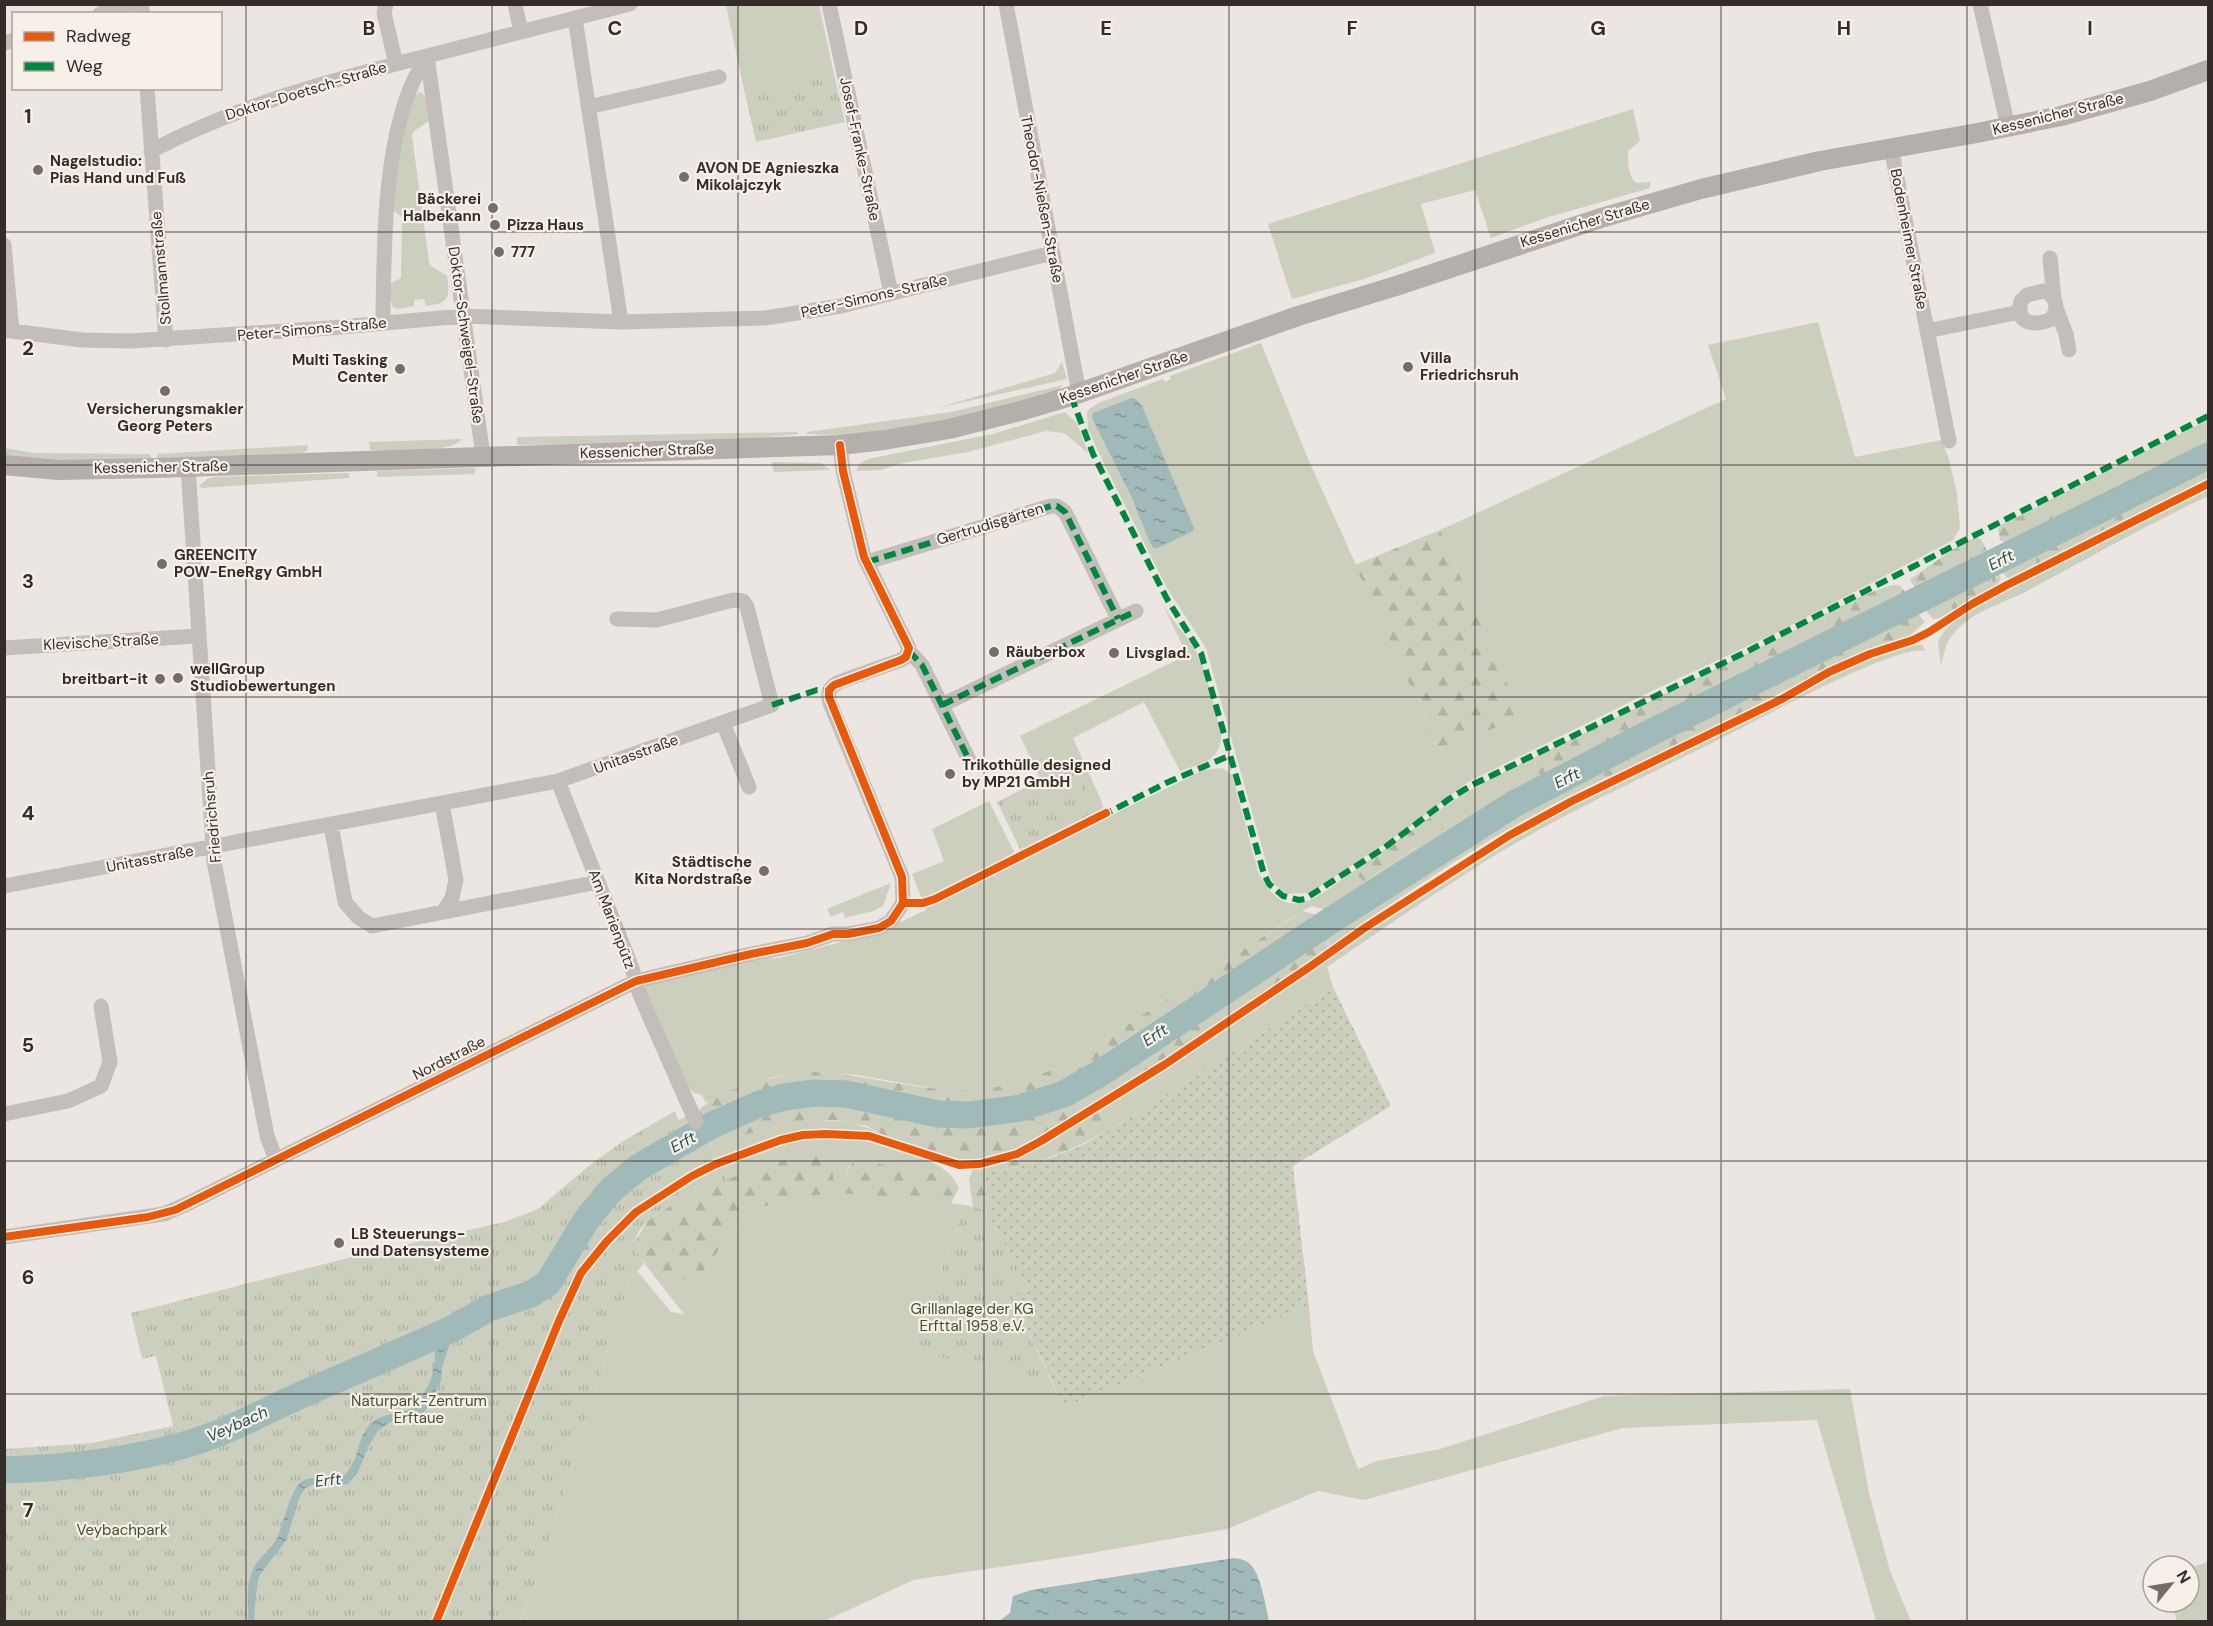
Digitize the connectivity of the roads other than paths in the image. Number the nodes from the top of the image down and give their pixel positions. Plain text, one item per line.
1 (130, 4) edge
2 (386, 4) edge
3 (515, 4) edge
4 (630, 4) edge
5 (829, 4) edge
6 (1006, 4) edge
7 (1980, 4) edge
8 (605, 8) edge
9 (106, 12) edge
10 (575, 18) junction
11 (520, 32) junction
12 (427, 56) junction
13 (396, 64) junction
14 (2208, 70) edge
15 (719, 77) dead end
16 (147, 90) edge
17 (588, 107) junction
18 (2008, 127) junction
19 (1891, 148) junction
20 (151, 151) junction
21 (4, 245) edge
22 (1052, 253) junction
23 (2050, 258) dead end
24 (891, 293) junction
25 (2055, 304) junction
26 (2020, 312) junction
27 (463, 316) junction
28 (621, 322) junction
29 (383, 323) junction
30 (8, 331) edge
31 (1928, 331) junction
32 (166, 340) junction
33 (2069, 350) dead end
34 (1079, 393) junction
35 (1949, 441) dead end
36 (840, 445) junction
37 (483, 456) junction
38 (4, 465) edge
39 (188, 467) junction
40 (867, 562) junction
41 (1136, 611) dead end
42 (617, 619) dead end
43 (1118, 620) junction
44 (198, 636) junction
45 (4, 648) edge
46 (909, 651) junction
47 (942, 705) junction
48 (723, 723) junction
49 (969, 760) dead end
50 (558, 781) junction
51 (749, 787) dead end
52 (442, 803) junction
53 (331, 825) junction
54 (213, 847) junction
55 (598, 882) junction
56 (4, 886) edge
57 (443, 912) junction
58 (636, 981) junction
59 (101, 1006) dead end
60 (4, 1114) edge
61 (696, 1122) dead end
62 (276, 1160) junction
63 (4, 1237) edge

1 - 9 street
2 - 13 street, Doktor-Doetsch-Straße
3 - 11 street
4 - 8 street, Doktor-Doetsch-Straße
5 - 24 street, Josef-Franke-Straße
6 - 22 street, Theodor-Nießen-Straße
7 - 18 street
8 - 10 street, Doktor-Doetsch-Straße
10 - 11 street, Doktor-Doetsch-Straße
10 - 17 street
11 - 12 street, Doktor-Doetsch-Straße
12 - 13 street, Doktor-Doetsch-Straße
12 - 27 street, Doktor-Schweigel-Straße
12 - 29 street
13 - 20 street, Doktor-Doetsch-Straße
14 - 18 main road, Kessenicher Straße
15 - 17 street
16 - 20 street, Stollmannstraße
17 - 28 street
18 - 19 main road, Kessenicher Straße
19 - 31 street, Bodenheimer Straße
19 - 34 main road, Kessenicher Straße
20 - 32 street, Stollmannstraße
21 - 30 street
22 - 24 street, Peter-Simons-Straße
22 - 34 street, Theodor-Nießen-Straße
23 - 25 street
24 - 28 street, Peter-Simons-Straße
25 - 26 street
25 - 26 street
25 - 33 street
26 - 31 street, Bodenheimer Straße
27 - 28 street, Peter-Simons-Straße
27 - 29 street, Peter-Simons-Straße
27 - 37 street, Doktor-Schweigel-Straße
29 - 32 street, Peter-Simons-Straße
30 - 32 street, Peter-Simons-Straße
31 - 35 street, Bodenheimer Straße
34 - 36 main road, Kessenicher Straße
36 - 37 main road, Kessenicher Straße
36 - 40 street
37 - 39 main road, Kessenicher Straße
38 - 39 main road, Kessenicher Straße
39 - 44 street, Friedrichsruh
40 - 43 street, Gertrudisgärten
40 - 46 street
41 - 43 street
42 - 48 street, Unitasstraße
43 - 47 street
44 - 45 street, Klevische Straße
44 - 54 street, Friedrichsruh
46 - 47 street
46 - 58 street, Nordstraße
47 - 49 street
48 - 50 street, Unitasstraße
48 - 51 street
50 - 52 street, Unitasstraße
50 - 55 street, Am Marienpütz
52 - 53 street, Unitasstraße
52 - 57 street
53 - 54 street, Unitasstraße
53 - 57 street
54 - 56 street, Unitasstraße
54 - 62 street, Friedrichsruh
55 - 57 street
55 - 58 street, Am Marienpütz
58 - 61 street, Am Marienpütz
58 - 62 street, Nordstraße
59 - 60 street
62 - 63 street, Nordstraße

